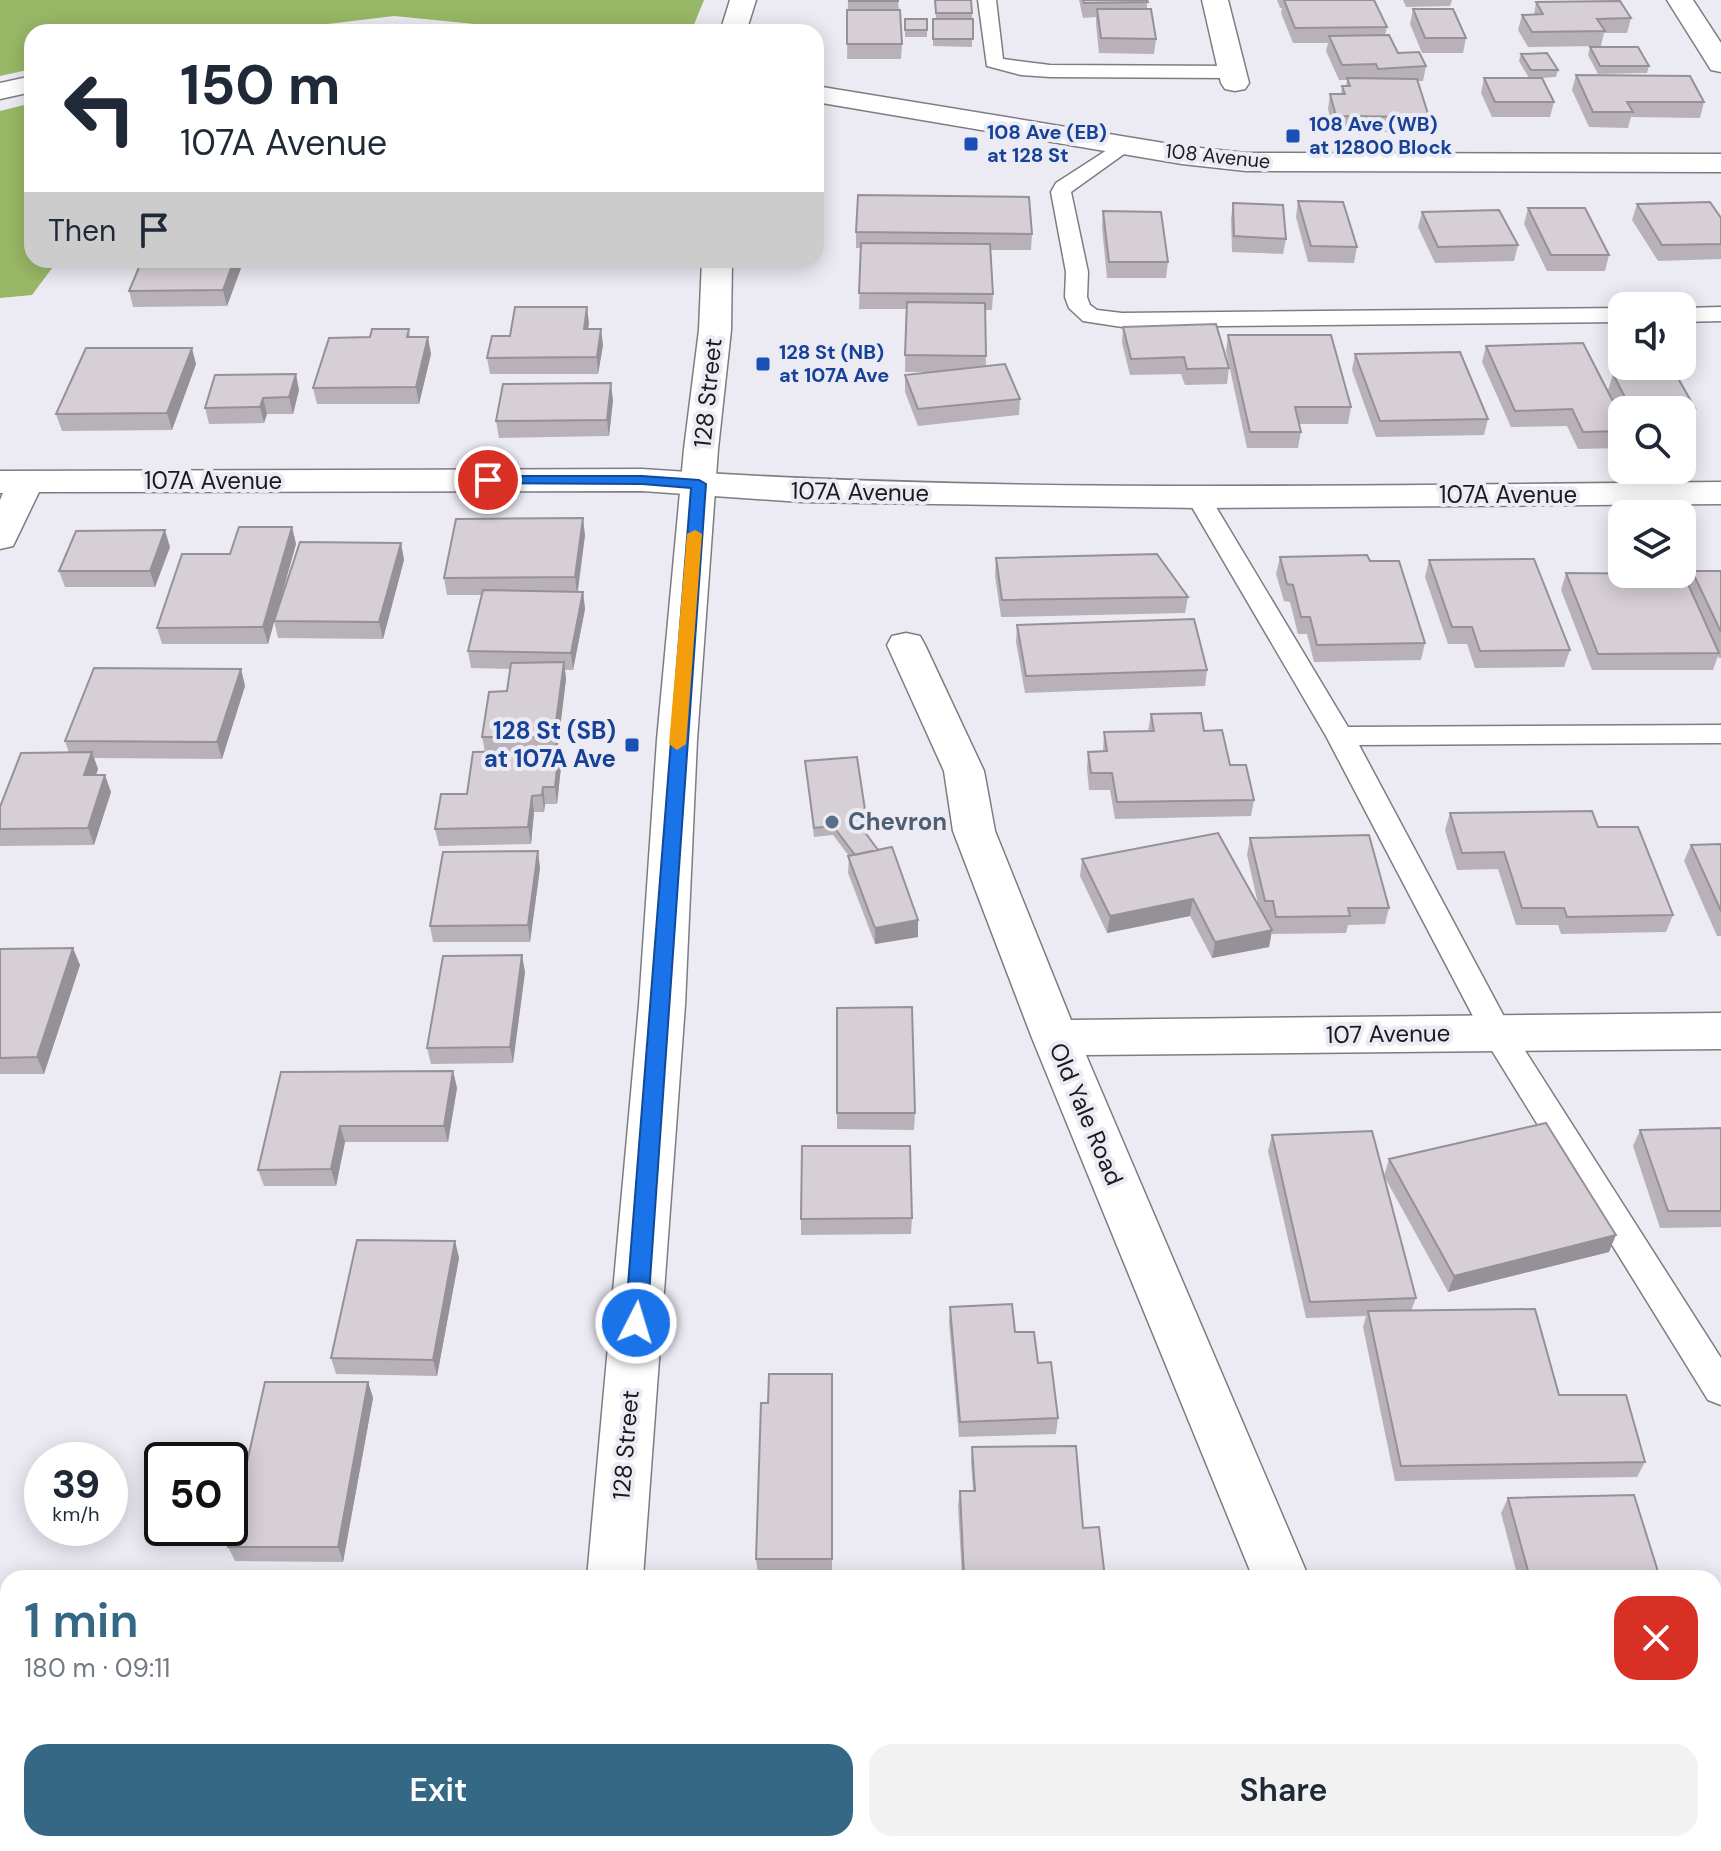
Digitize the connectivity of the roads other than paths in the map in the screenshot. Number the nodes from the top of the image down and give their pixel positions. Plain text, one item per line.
1 (743, 0) edge
2 (987, 0) edge
3 (1215, 0) edge
4 (1680, 0) edge
5 (736, 24) edge
6 (1721, 64) edge
7 (1234, 77) joint
8 (24, 86) edge
9 (0, 91) edge
10 (824, 95) edge
11 (1124, 145) junction
12 (1721, 163) edge
13 (717, 268) edge
14 (1721, 314) edge
15 (1608, 315) edge
16 (1696, 315) edge
17 (13, 482) edge
18 (699, 484) junction
19 (1721, 493) edge
20 (1198, 497) junction
21 (0, 538) edge
22 (906, 645) dead end
23 (1721, 734) edge
24 (1340, 736) junction
25 (1721, 1031) edge
26 (1497, 1032) junction
27 (1055, 1038) junction
28 (1721, 1389) edge
29 (616, 1570) edge
30 (1278, 1570) edge

1 - 5 street
2 - 7 lane
3 - 7 street
4 - 6 street
8 - 9 street
10 - 11 street, 108 Avenue
11 - 12 street, 108 Avenue
11 - 15 lane
13 - 18 street, 128 Street
14 - 16 lane
17 - 18 street, 107A Avenue
17 - 21 street
18 - 20 street, 107A Avenue
18 - 29 street, 128 Street
19 - 20 street, 107A Avenue
20 - 24 lane
22 - 27 street, Old Yale Road
23 - 24 lane
24 - 26 lane
25 - 26 street, 107 Avenue
26 - 27 street, 107 Avenue
26 - 28 lane
27 - 30 street, Old Yale Road

